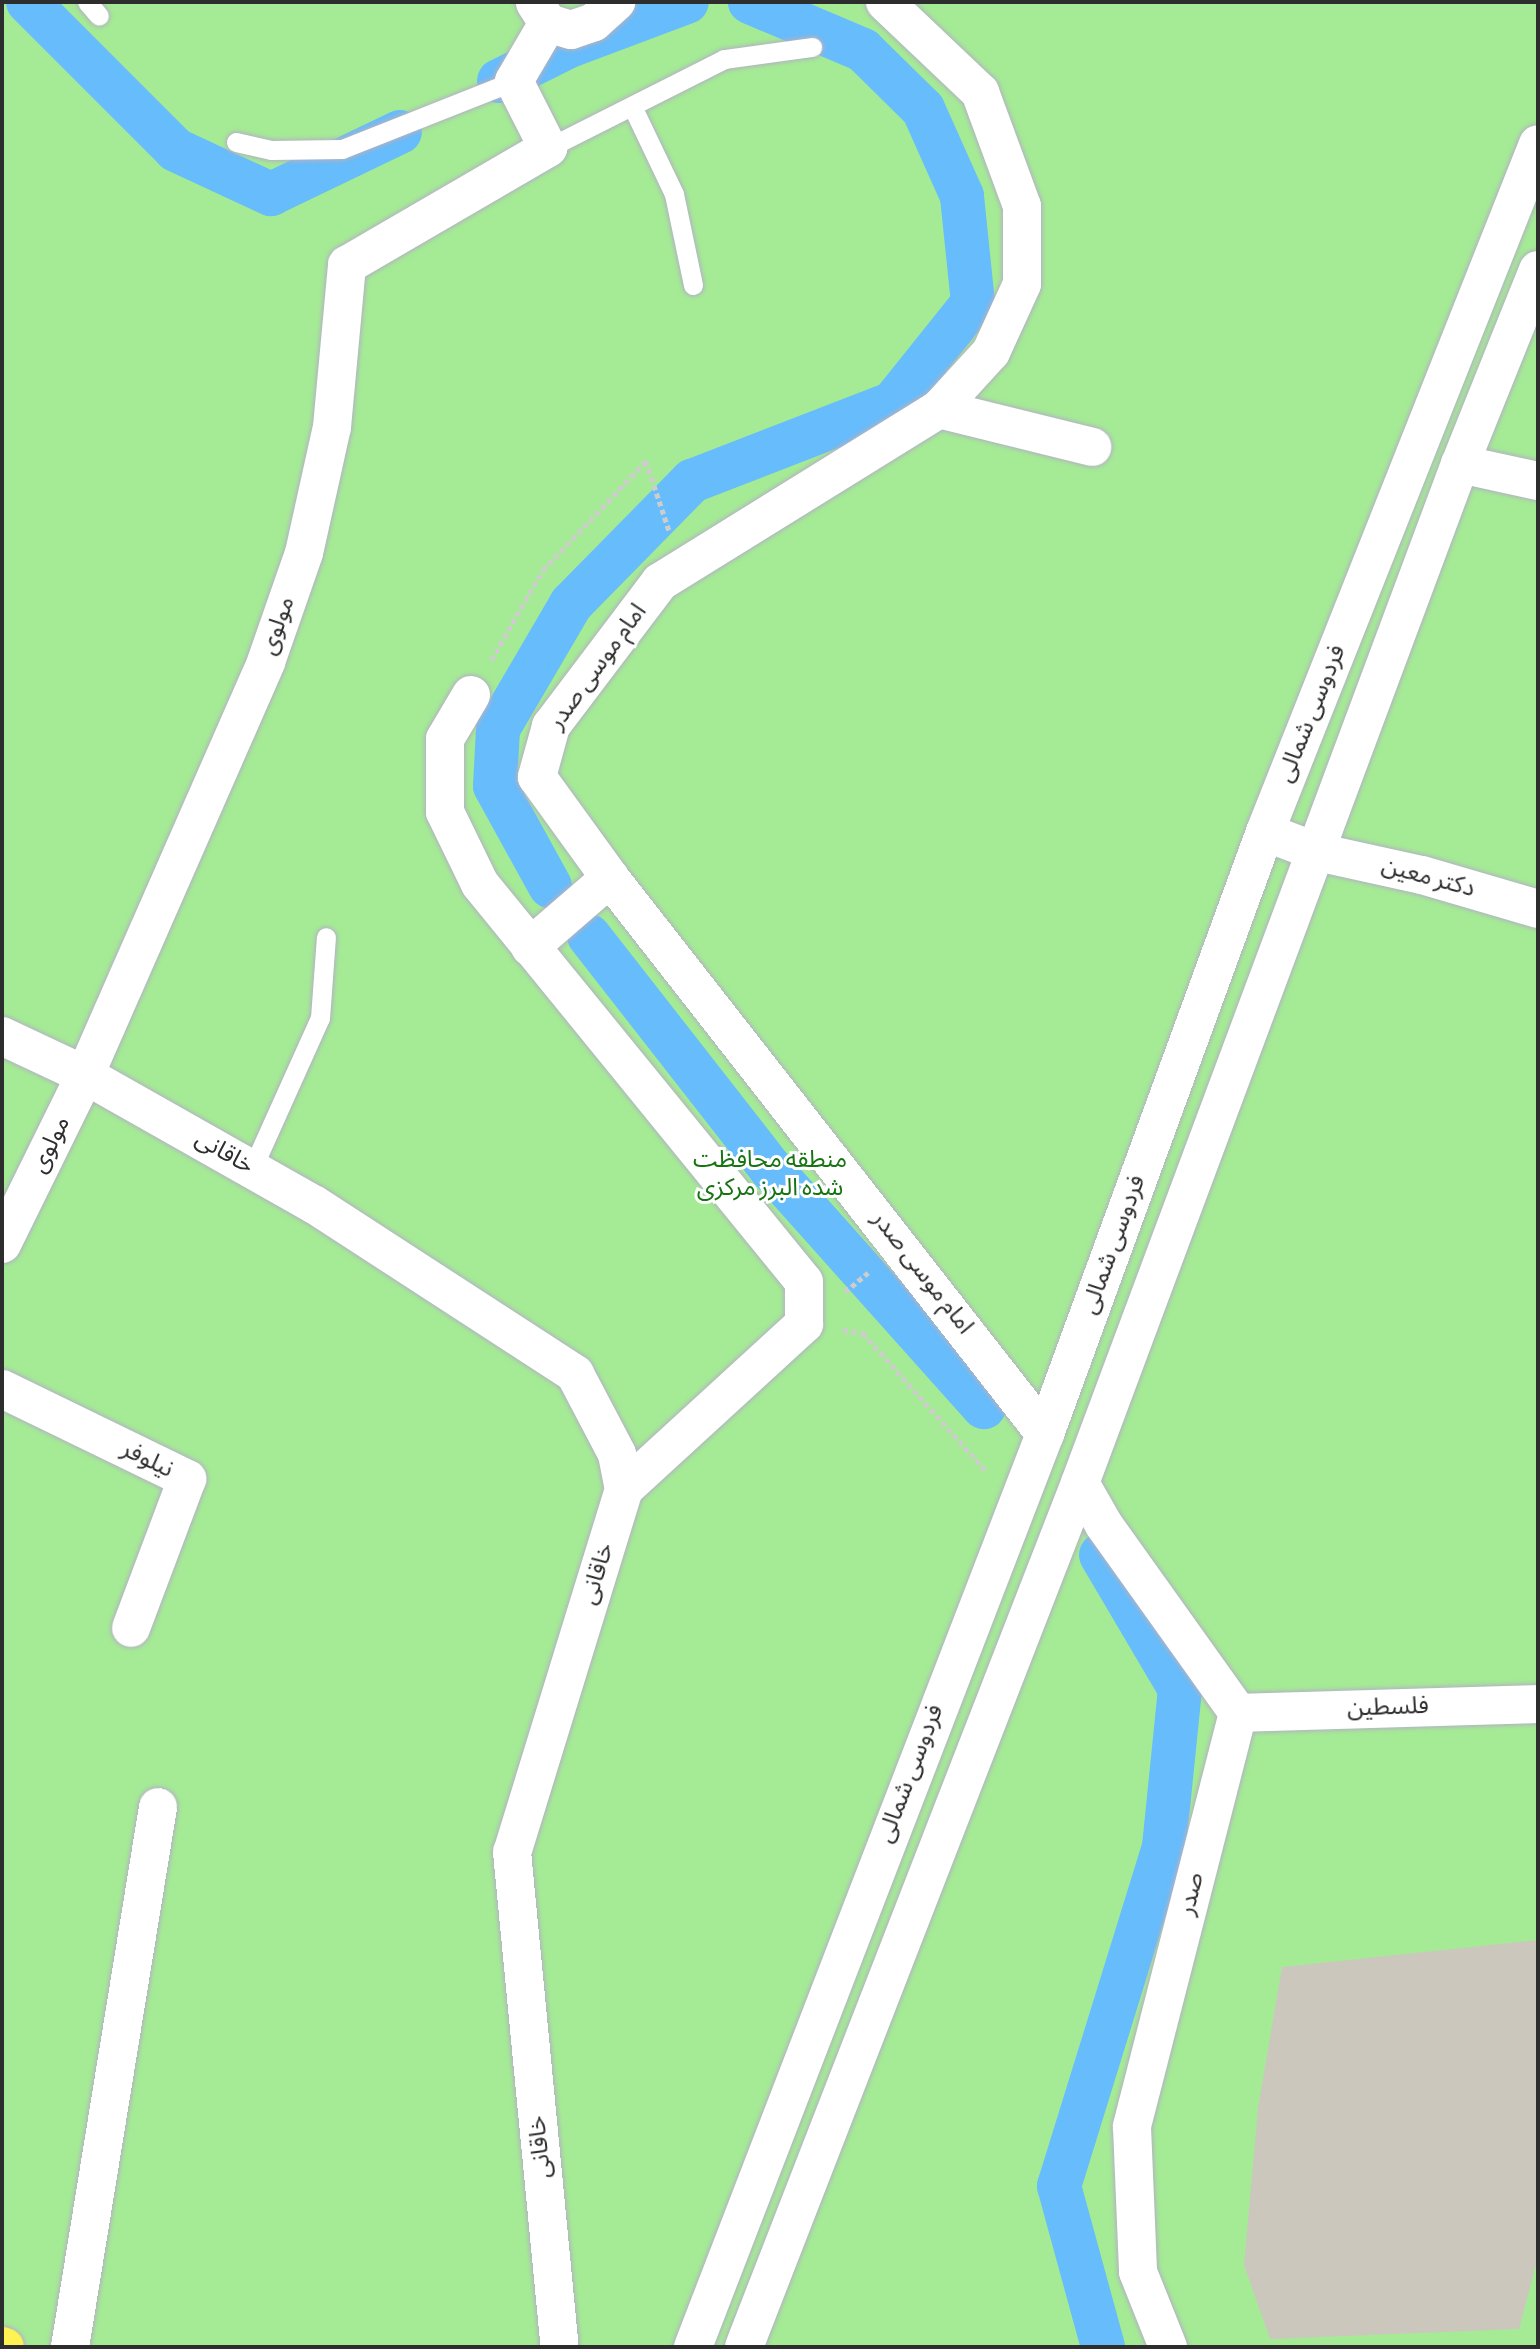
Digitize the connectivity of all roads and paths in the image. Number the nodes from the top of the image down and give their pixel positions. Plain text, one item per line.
1 (616, 2) edge
2 (885, 2) edge
3 (541, 12) edge
4 (812, 47) dead end
5 (514, 80) junction
6 (632, 106) junction
7 (236, 142) dead end
8 (1538, 144) edge
9 (548, 148) junction
10 (1538, 270) edge
11 (693, 285) dead end
12 (939, 409) junction
13 (1092, 447) dead end
14 (1460, 464) junction
15 (1538, 481) edge
16 (681, 567) junction
17 (471, 695) joint
18 (1265, 832) junction
19 (1317, 852) junction
20 (610, 878) junction
21 (1538, 909) edge
22 (326, 937) dead end
23 (530, 947) junction
24 (2, 1036) edge
25 (85, 1075) junction
26 (252, 1169) junction
27 (2, 1244) edge
28 (902, 1246) junction
29 (804, 1324) junction
30 (2, 1389) edge
31 (1045, 1434) junction
32 (1080, 1483) junction
33 (624, 1489) junction
34 (1015, 1503) junction
35 (131, 1628) dead end
36 (1538, 1704) edge
37 (1238, 1713) junction
38 (158, 1807) dead end
39 (70, 2347) edge
40 (560, 2347) edge
41 (693, 2347) edge
42 (744, 2347) edge
43 (1168, 2347) edge

1 - 3 street
2 - 12 street, امام موسی صدر
3 - 5 street
4 - 6 lane
5 - 7 lane
5 - 9 street
6 - 9 lane
6 - 11 lane
8 - 18 street, فردوسی شمالی
9 - 25 street, مولوی
10 - 14 street, فردوسی شمالی
12 - 13 street
12 - 16 street, امام موسی صدر
14 - 15 street
14 - 19 street, فردوسی شمالی
16 - 17 path
16 - 20 street, امام موسی صدر
17 - 23 street
18 - 19 street, دکتر معین
18 - 31 street, فردوسی شمالی
19 - 21 street, دکتر معین
19 - 32 street, فردوسی شمالی
20 - 23 street
20 - 28 street, امام موسی صدر
22 - 26 lane
23 - 29 street
24 - 25 street, خاقانی
25 - 26 street, خاقانی
25 - 27 street, مولوی
26 - 33 street, خاقانی
28 - 29 path
28 - 31 street, امام موسی صدر
29 - 33 street
29 - 34 path
30 - 35 street, نیلوفر
31 - 34 street, فردوسی شمالی
32 - 37 street
32 - 42 street, فردوسی شمالی
33 - 40 street, خاقانی
34 - 41 street, فردوسی شمالی
36 - 37 street, فلسطین
37 - 43 street, صدر
38 - 39 street

